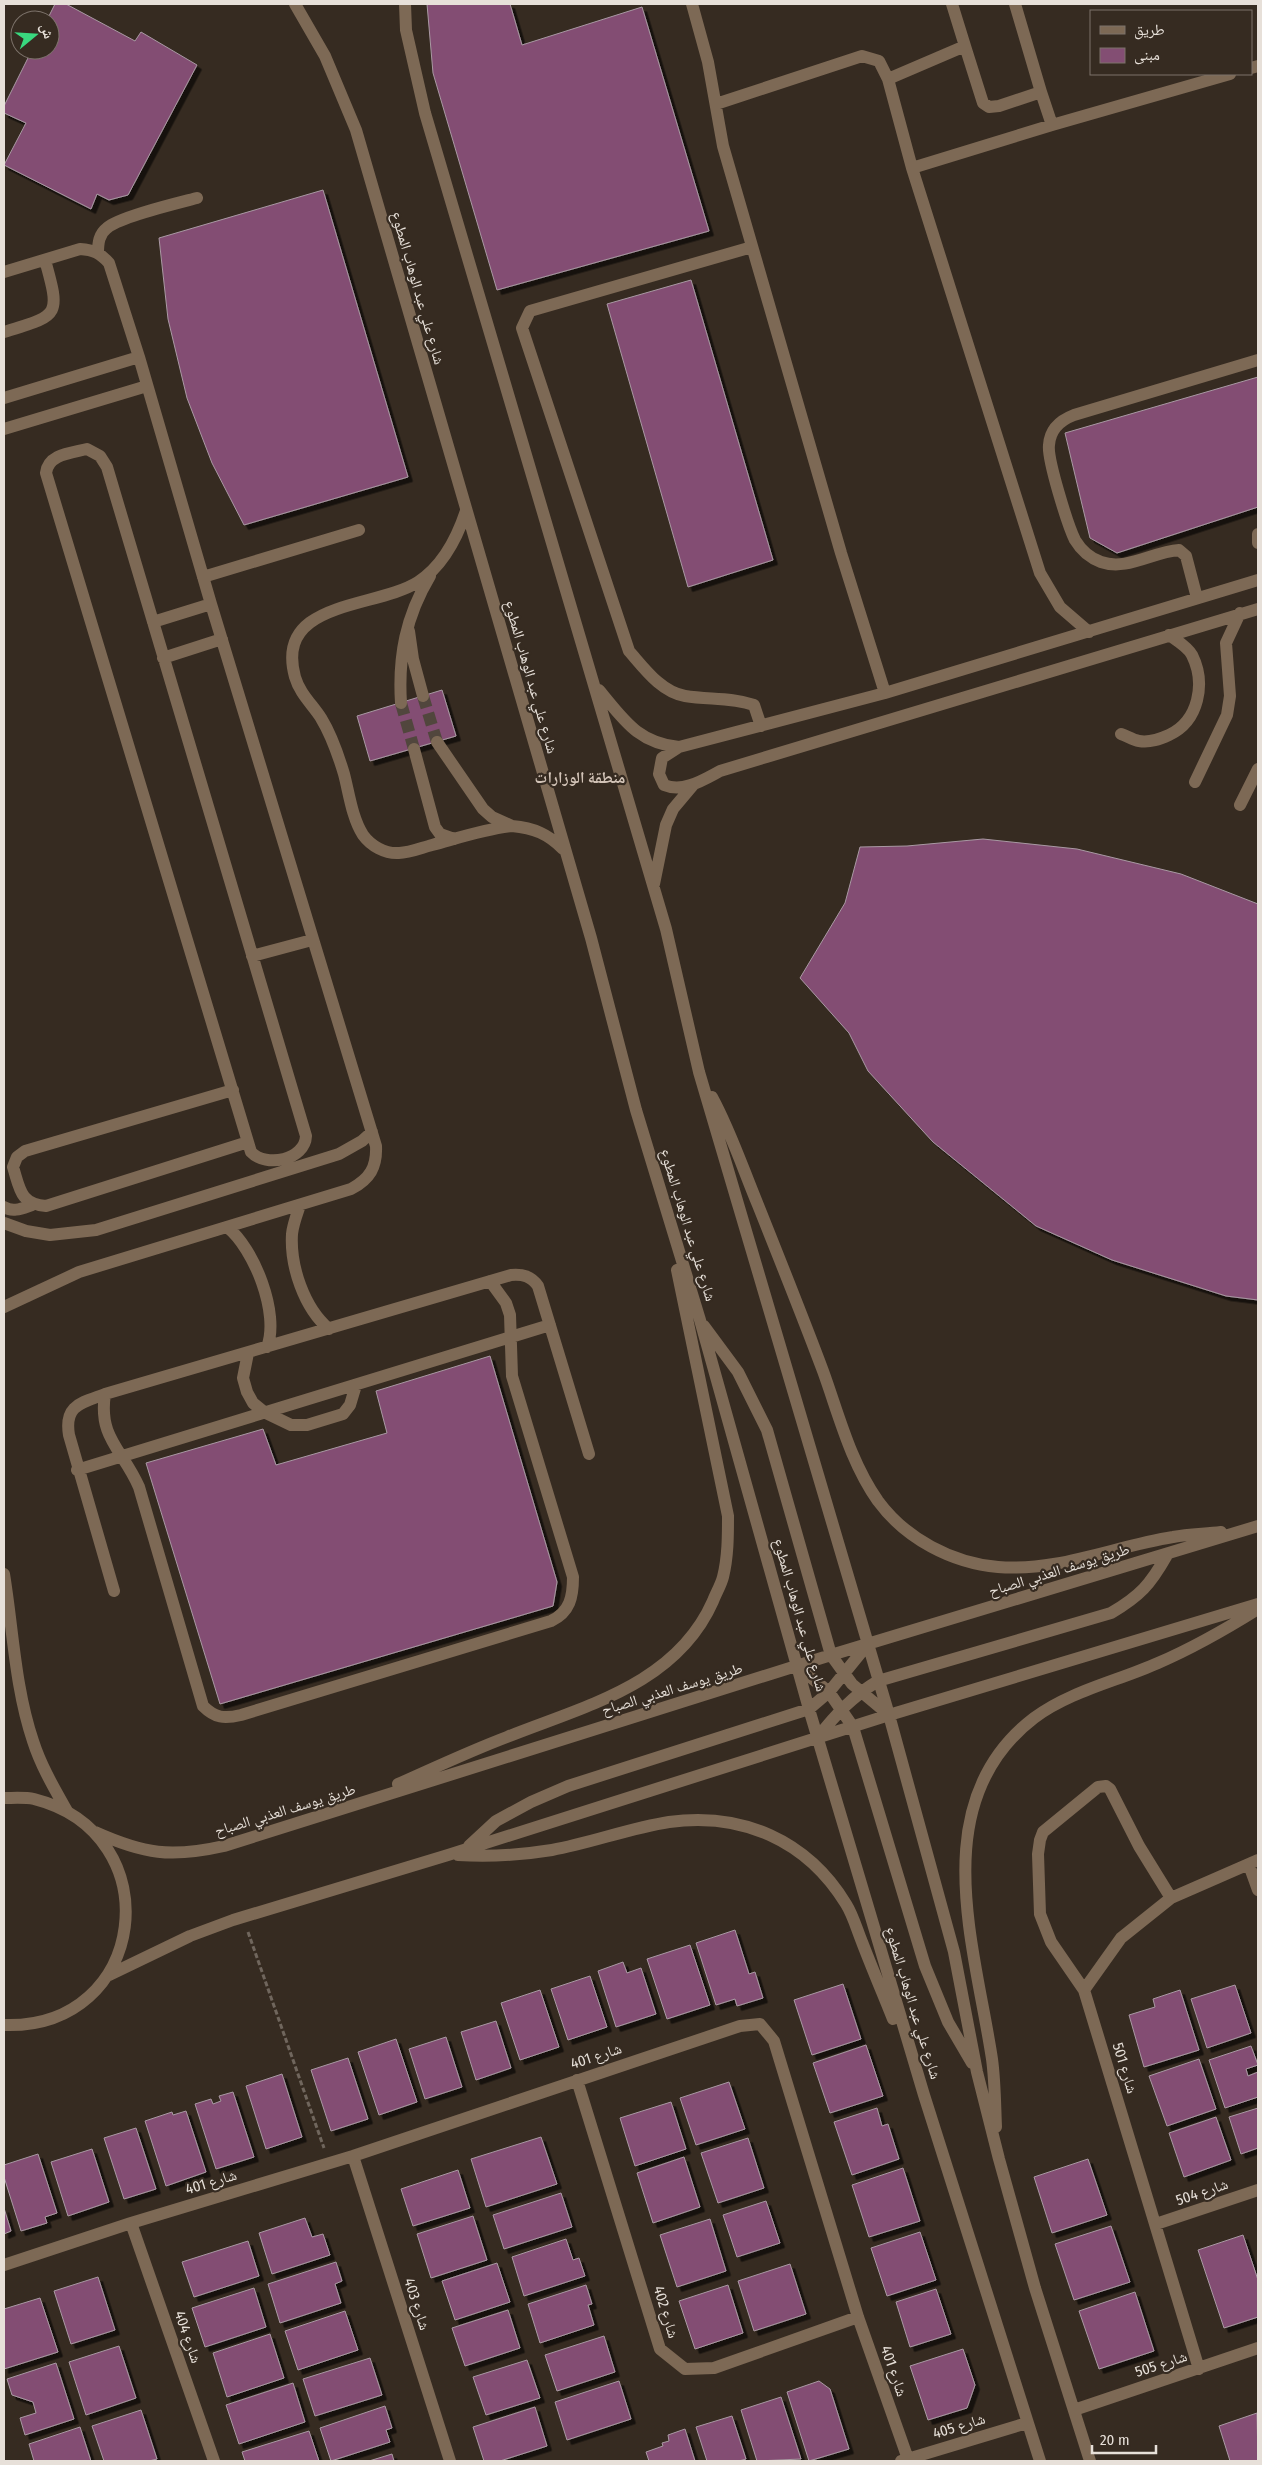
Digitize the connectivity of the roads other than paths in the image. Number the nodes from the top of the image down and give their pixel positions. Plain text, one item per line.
1 (295, 4) edge
2 (405, 4) edge
3 (692, 4) edge
4 (952, 4) edge
5 (1015, 4) edge
6 (965, 46) junction
7 (1227, 75) edge
8 (888, 79) junction
9 (1041, 92) junction
10 (716, 104) junction
11 (1052, 125) junction
12 (912, 168) junction
13 (197, 198) dead end
14 (752, 247) junction
15 (98, 252) junction
16 (46, 260) junction
17 (4, 272) edge
18 (4, 332) edge
19 (139, 356) junction
20 (1258, 360) edge
21 (147, 386) junction
22 (4, 398) edge
23 (4, 429) edge
24 (466, 511) junction
25 (359, 530) dead end
26 (1258, 534) edge
27 (1258, 543) edge
28 (432, 571) junction
29 (203, 577) junction
30 (1258, 580) edge
31 (1197, 598) junction
32 (211, 604) junction
33 (1258, 609) edge
34 (1240, 613) junction
35 (408, 621) junction
36 (152, 622) junction
37 (1089, 632) junction
38 (1169, 635) junction
39 (222, 639) junction
40 (163, 658) junction
41 (596, 687) junction
42 (885, 693) junction
43 (422, 696) tunnel mouth
44 (401, 703) tunnel mouth
45 (761, 726) junction
46 (1121, 734) dead end
47 (437, 742) tunnel mouth
48 (679, 747) junction
49 (414, 749) tunnel mouth
50 (1258, 769) edge
51 (1195, 782) dead end
52 (694, 784) junction
53 (1240, 805) dead end
54 (512, 826) junction
55 (455, 839) junction
56 (565, 851) junction
57 (654, 887) junction
58 (312, 940) junction
59 (252, 956) junction
60 (699, 1072) junction
61 (233, 1090) junction
62 (636, 1110) junction
63 (372, 1132) junction
64 (248, 1142) junction
65 (4, 1157) edge
66 (18, 1157) junction
67 (300, 1204) junction
68 (32, 1205) junction
69 (4, 1207) edge
70 (4, 1223) edge
71 (227, 1227) junction
72 (490, 1281) junction
73 (4, 1307) edge
74 (700, 1320) junction
75 (550, 1325) junction
76 (329, 1329) junction
77 (510, 1338) junction
78 (268, 1347) junction
79 (248, 1353) junction
80 (356, 1385) junction
81 (105, 1394) junction
82 (264, 1412) junction
83 (589, 1454) dead end
84 (122, 1456) junction
85 (77, 1470) junction
86 (1254, 1528) edge
87 (1167, 1555) junction
88 (4, 1574) edge
89 (114, 1591) dead end
90 (1258, 1604) edge
91 (1258, 1609) edge
92 (868, 1644) junction
93 (831, 1655) junction
94 (798, 1666) junction
95 (844, 1674) junction
96 (878, 1681) junction
97 (828, 1692) junction
98 (860, 1692) junction
99 (841, 1708) junction
100 (809, 1709) junction
101 (889, 1715) junction
102 (853, 1727) junction
103 (818, 1737) junction
104 (4, 1798) edge
105 (67, 1810) junction
106 (338, 1810) junction
107 (94, 1832) junction
108 (465, 1849) junction
109 (448, 1855) junction
110 (1254, 1862) edge
111 (1258, 1890) edge
112 (1172, 1898) junction
113 (109, 1975) junction
114 (1084, 1990) junction
115 (4, 2025) edge
116 (977, 2072) junction
117 (578, 2080) junction
118 (924, 2095) junction
119 (353, 2156) junction
120 (999, 2159) junction
121 (1258, 2190) edge
122 (131, 2223) junction
123 (1156, 2224) junction
124 (4, 2265) edge
125 (858, 2318) junction
126 (1258, 2348) edge
127 (1199, 2369) junction
128 (1074, 2410) junction
129 (1027, 2423) junction
130 (904, 2460) edge
131 (214, 2461) edge
132 (450, 2461) edge
133 (1040, 2461) edge
134 (1090, 2461) edge

1 - 24 street, شارع علي عبد الوهاب المطوع
2 - 41 street
3 - 10 street
4 - 6 street
5 - 9 street
6 - 8 street
6 - 9 street
7 - 11 street
8 - 10 street
8 - 12 street
9 - 11 street
10 - 14 street
11 - 12 street
12 - 37 street
13 - 15 street
14 - 42 street
14 - 45 street
15 - 16 street
15 - 19 street
16 - 17 street
16 - 18 street
19 - 21 street
19 - 22 street
20 - 31 street
21 - 23 street
21 - 29 street
24 - 28 street
24 - 56 street, شارع علي عبد الوهاب المطوع
25 - 29 street
26 - 27 street
28 - 35 street
28 - 55 street
29 - 32 street
30 - 31 street
31 - 37 street
32 - 36 street
32 - 39 street
33 - 34 street
34 - 38 street
34 - 51 street
35 - 43 street
35 - 44 street
36 - 40 street
36 - 61 street
37 - 42 street
38 - 46 street
38 - 52 street
39 - 40 street
39 - 58 street
40 - 59 street
41 - 48 street
41 - 57 street
42 - 45 street
45 - 48 street
47 - 54 street
48 - 52 street
49 - 55 street
50 - 53 street
52 - 57 street
54 - 55 street
54 - 56 street
56 - 62 street, شارع علي عبد الوهاب المطوع
57 - 60 street
58 - 59 street
58 - 63 street
59 - 64 street
60 - 86 street
60 - 92 street
61 - 64 street
61 - 66 street
62 - 74 street, شارع علي عبد الوهاب المطوع
62 - 106 street
63 - 67 street
63 - 70 street
64 - 68 street
65 - 66 street
66 - 68 street
67 - 71 street
67 - 76 street
68 - 69 street
71 - 73 street
71 - 78 street
72 - 75 street
72 - 76 street
72 - 77 street
74 - 93 street
74 - 94 street, شارع علي عبد الوهاب المطوع
75 - 77 street
75 - 83 street
76 - 78 street
77 - 80 street
77 - 84 street
78 - 79 street
79 - 81 street
79 - 82 street
80 - 82 street
80 - 82 street
81 - 84 street
81 - 85 street
82 - 84 street
84 - 85 street
85 - 89 street
86 - 87 street, طريق يوسف العذبي الصباح
87 - 92 street, طريق يوسف العذبي الصباح
87 - 96 street
88 - 105 street
90 - 101 street
91 - 120 street
92 - 93 street, طريق يوسف العذبي الصباح
92 - 95 street
92 - 96 street
93 - 94 street, طريق يوسف العذبي الصباح
93 - 95 street
94 - 97 street
94 - 100 street, شارع علي عبد الوهاب المطوع
94 - 106 street, طريق يوسف العذبي الصباح
95 - 97 street
95 - 98 street
96 - 98 street
96 - 101 street
97 - 99 street
97 - 100 street
98 - 99 street
98 - 101 street
99 - 102 street
99 - 103 street
100 - 103 street, شارع علي عبد الوهاب المطوع
100 - 108 street
101 - 102 street
101 - 116 street
102 - 103 street
102 - 116 street
103 - 108 street
103 - 118 street, شارع علي عبد الوهاب المطوع
104 - 105 street
105 - 107 street
106 - 107 street, طريق يوسف العذبي الصباح
107 - 113 street
108 - 109 street
109 - 113 street
109 - 118 street
110 - 111 street
110 - 112 street
112 - 114 street
112 - 114 street, شارع 501
113 - 115 street
114 - 123 street, شارع 501
116 - 120 street
117 - 119 street, شارع 401
117 - 125 street, شارع 402
117 - 125 street, شارع 401
118 - 129 street, شارع علي عبد الوهاب المطوع
119 - 122 street, شارع 401
119 - 132 street, شارع 403
120 - 128 street
121 - 123 street, شارع 504
122 - 124 street, شارع 401
122 - 131 street, شارع 404
123 - 127 street, شارع 501
125 - 130 street, شارع 401
126 - 127 street, شارع 505
127 - 128 street, شارع 505
128 - 134 street
129 - 130 street, شارع 405
129 - 133 street, شارع علي عبد الوهاب المطوع

